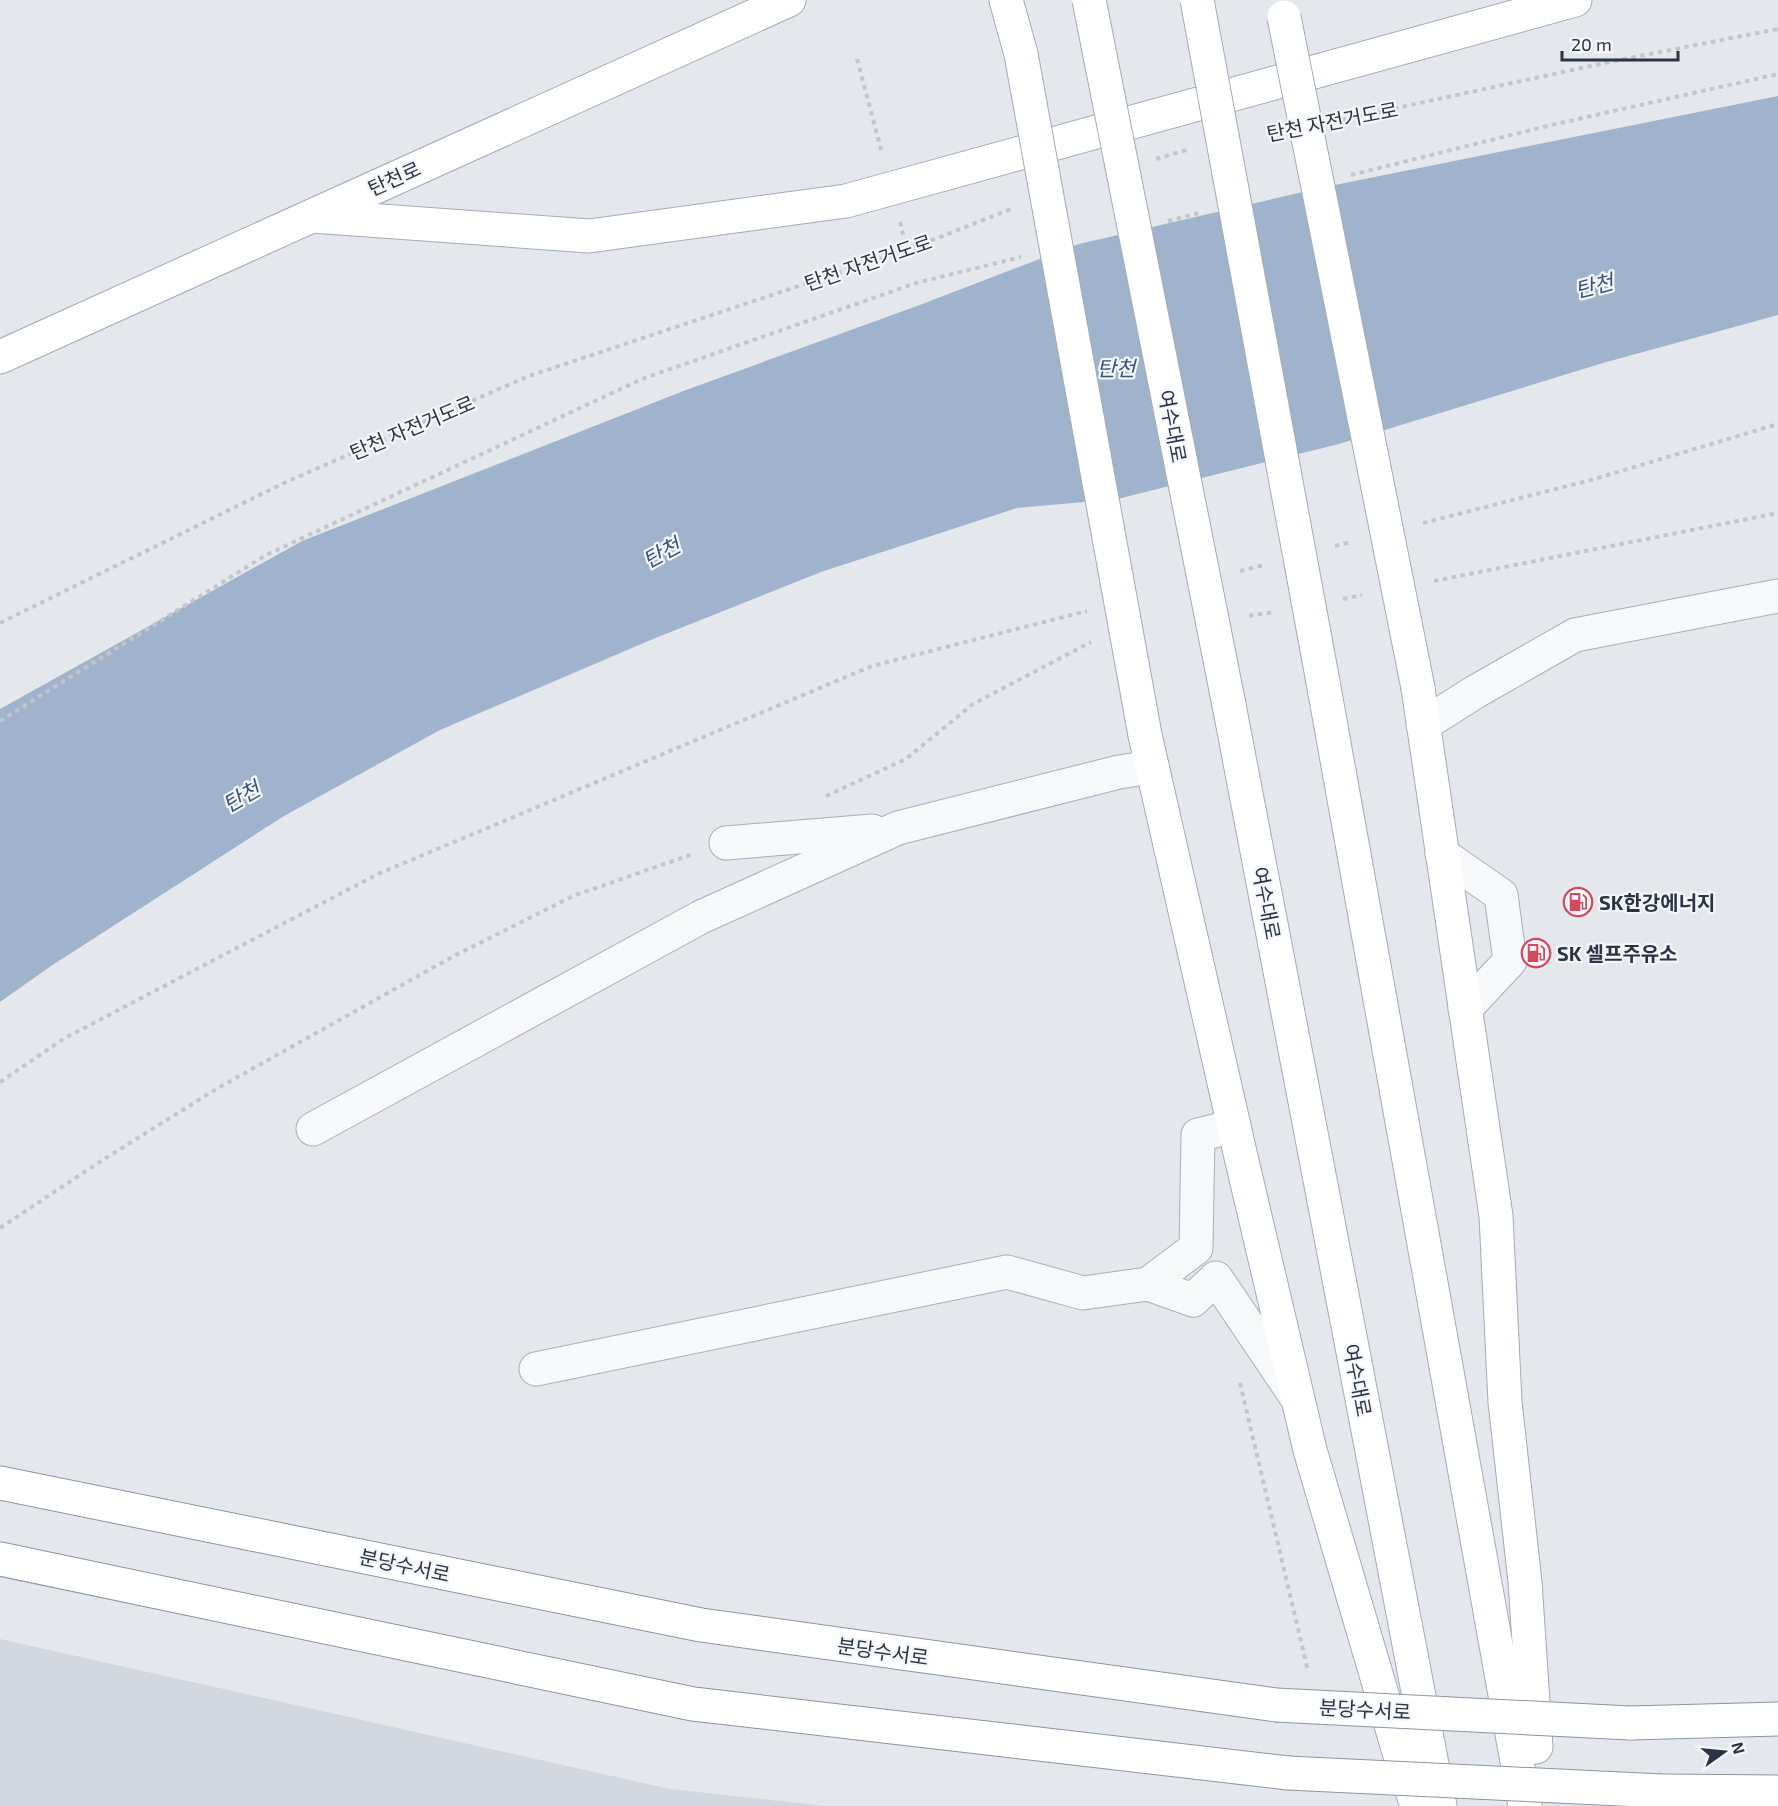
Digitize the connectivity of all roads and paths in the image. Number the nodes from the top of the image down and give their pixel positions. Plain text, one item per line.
1 (789, 0) edge
2 (1006, 0) edge
3 (1089, 0) edge
4 (1197, 0) edge
5 (1575, 0) edge
6 (1282, 9) edge
7 (1778, 29) edge
8 (857, 59) dead end
9 (1338, 120) dead end
10 (1193, 148) dead end
11 (883, 154) dead end
12 (1148, 161) dead end
13 (1014, 208) dead end
14 (312, 216) junction
15 (0, 357) edge
16 (642, 379) dead end
17 (1778, 424) edge
18 (1417, 525) dead end
19 (1359, 540) dead end
20 (1324, 549) dead end
21 (1266, 564) dead end
22 (1232, 573) dead end
23 (1778, 596) edge
24 (1092, 609) dead end
25 (0, 623) edge
26 (0, 721) edge
27 (1423, 725) junction
28 (1152, 767) junction
29 (898, 828) junction
30 (726, 843) dead end
31 (1443, 854) junction
32 (1466, 1009) junction
33 (0, 1082) edge
34 (1234, 1126) junction
35 (313, 1129) dead end
36 (1148, 1284) junction
37 (536, 1369) dead end
38 (1240, 1382) dead end
39 (1299, 1402) junction
40 (0, 1483) edge
41 (0, 1558) edge
42 (1310, 1680) dead end
43 (1778, 1719) edge
44 (1778, 1792) edge
45 (1417, 1806) edge
46 (1440, 1806) edge
47 (1525, 1806) edge
48 (1540, 1806) edge

1 - 14 main road, 탄천로
2 - 28 main road, bridge
3 - 46 main road, 여수대로, bridge
4 - 47 main road, bridge
5 - 14 main road
6 - 27 main road, bridge
7 - 9 path, 탄천 자전거도로
8 - 11 path
10 - 12 path
13 - 25 path, 탄천 자전거도로
14 - 15 main road, 탄천로
16 - 26 path
17 - 18 path
19 - 20 path
21 - 22 path
23 - 27 lane
24 - 33 path
27 - 31 main road
28 - 29 lane
28 - 34 main road
29 - 30 lane
29 - 35 lane
31 - 32 main road
31 - 32 lane
32 - 48 main road
34 - 36 lane
34 - 39 main road
36 - 37 lane
36 - 39 lane
38 - 42 path
39 - 45 main road
40 - 43 main road, 분당수서로, bridge
41 - 44 main road, bridge

